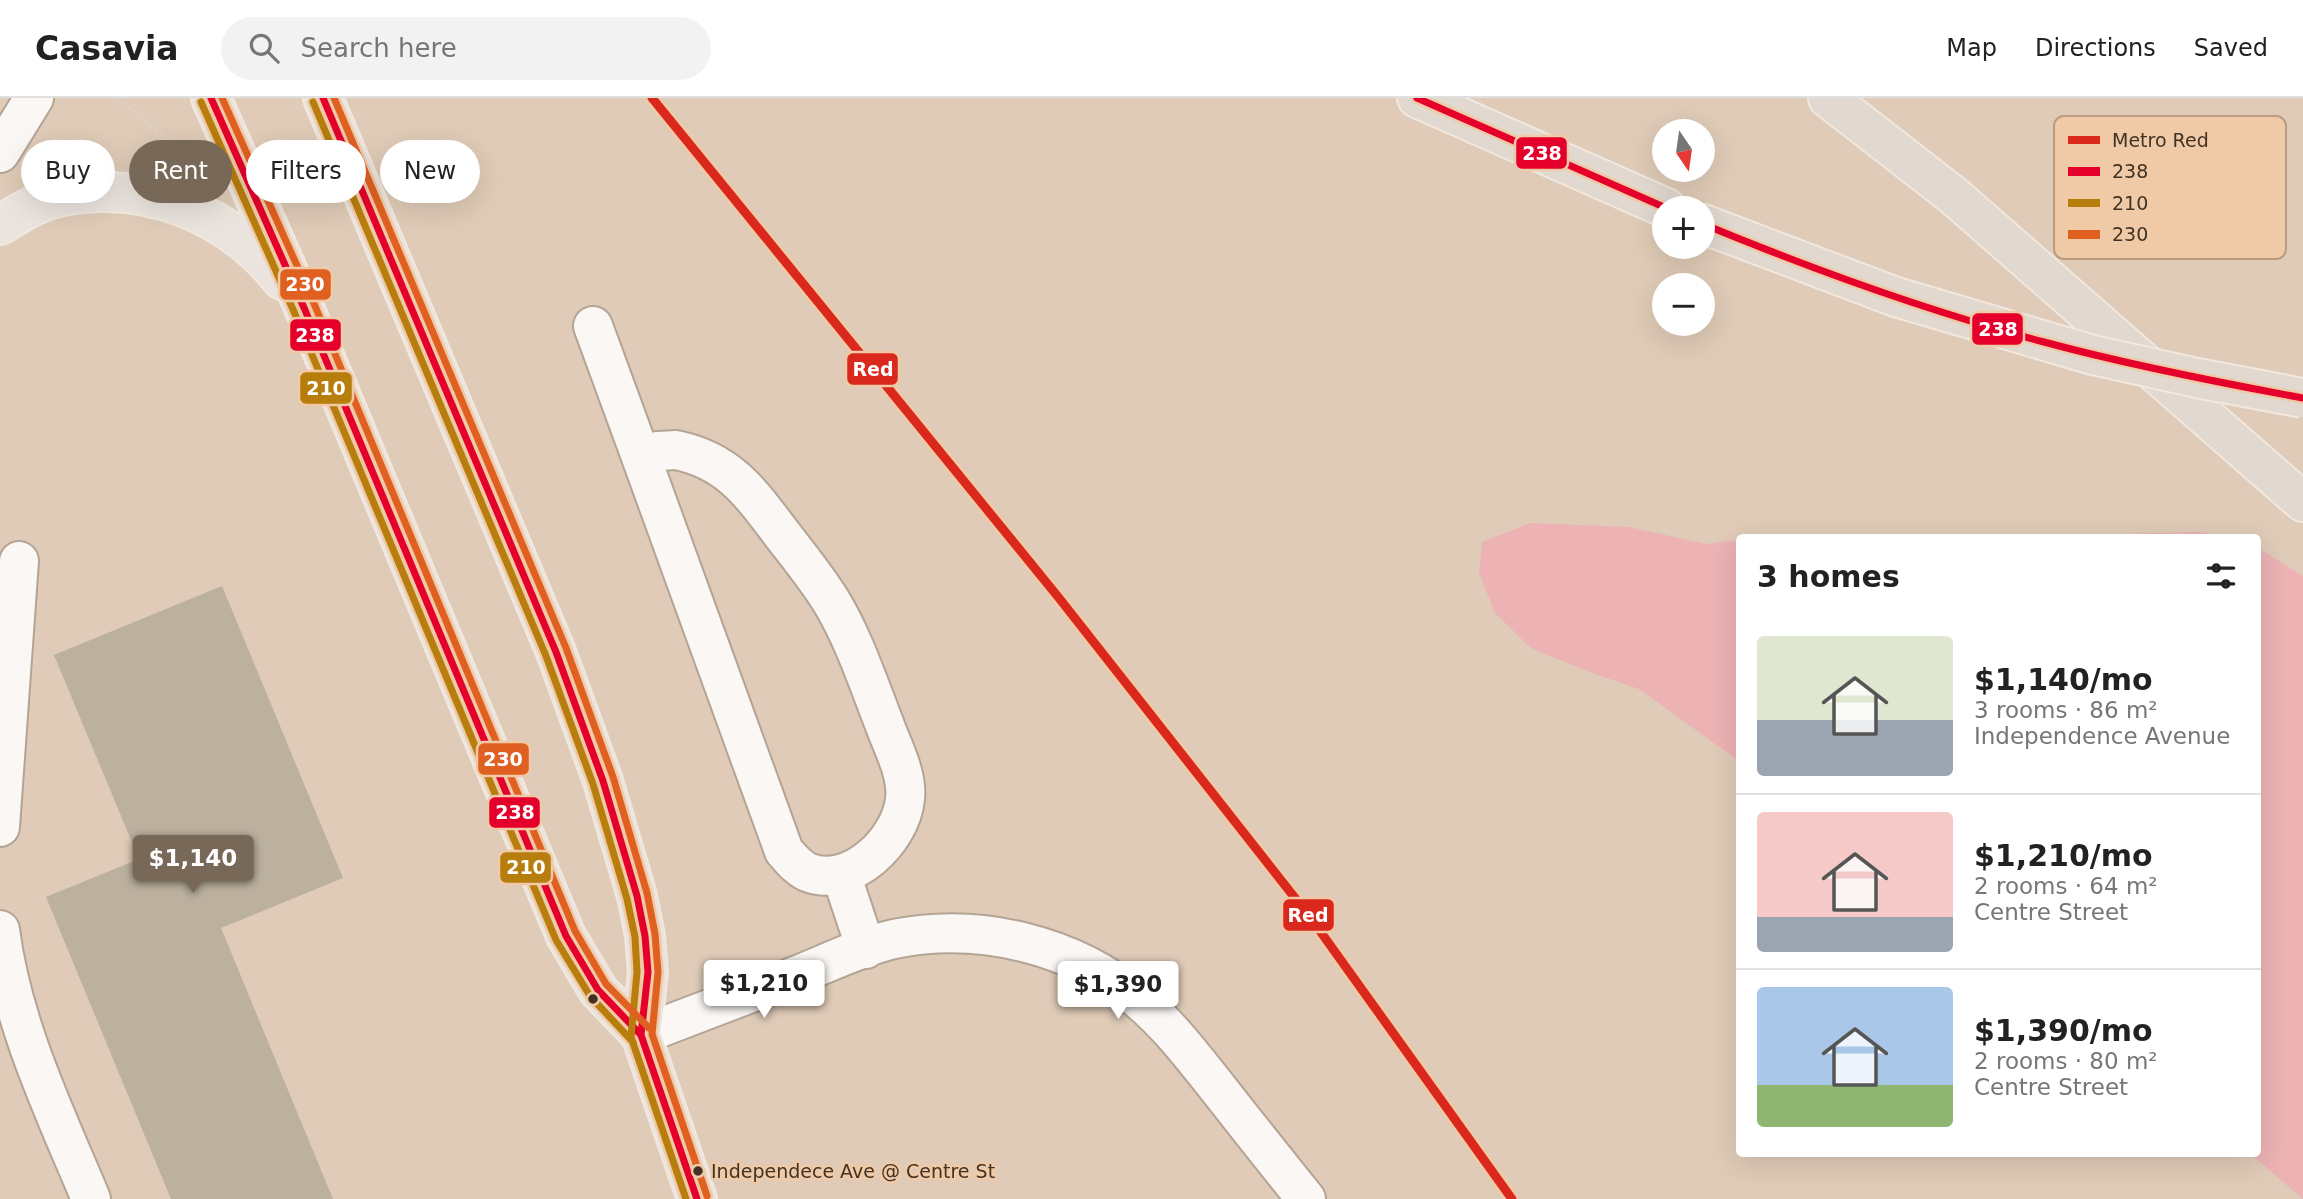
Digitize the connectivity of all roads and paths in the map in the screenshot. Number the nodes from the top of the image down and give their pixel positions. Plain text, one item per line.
1 (34, 98) edge
2 (119, 98) edge
3 (211, 98) edge
4 (323, 98) edge
5 (1417, 98) edge
6 (1828, 98) edge
7 (167, 140) edge
8 (0, 153) edge
9 (1652, 202) edge
10 (0, 225) edge
11 (1715, 229) edge
12 (305, 310) junction
13 (593, 326) dead end
14 (2303, 398) edge
15 (641, 457) junction
16 (2303, 502) edge
17 (19, 561) dead end
18 (0, 827) edge
19 (841, 874) junction
20 (0, 930) edge
21 (866, 949) junction
22 (641, 1035) junction
23 (91, 1199) edge
24 (697, 1199) edge
25 (1306, 1199) edge

1 - 8 street
2 - 7 path
3 - 12 main road
4 - 22 main road
5 - 9 highway
6 - 16 highway
10 - 12 main road
11 - 14 highway, bridge
12 - 22 main road
13 - 15 street
15 - 19 street
15 - 19 street
17 - 18 street
19 - 21 street
20 - 23 street
21 - 22 street
21 - 25 street
22 - 24 main road

